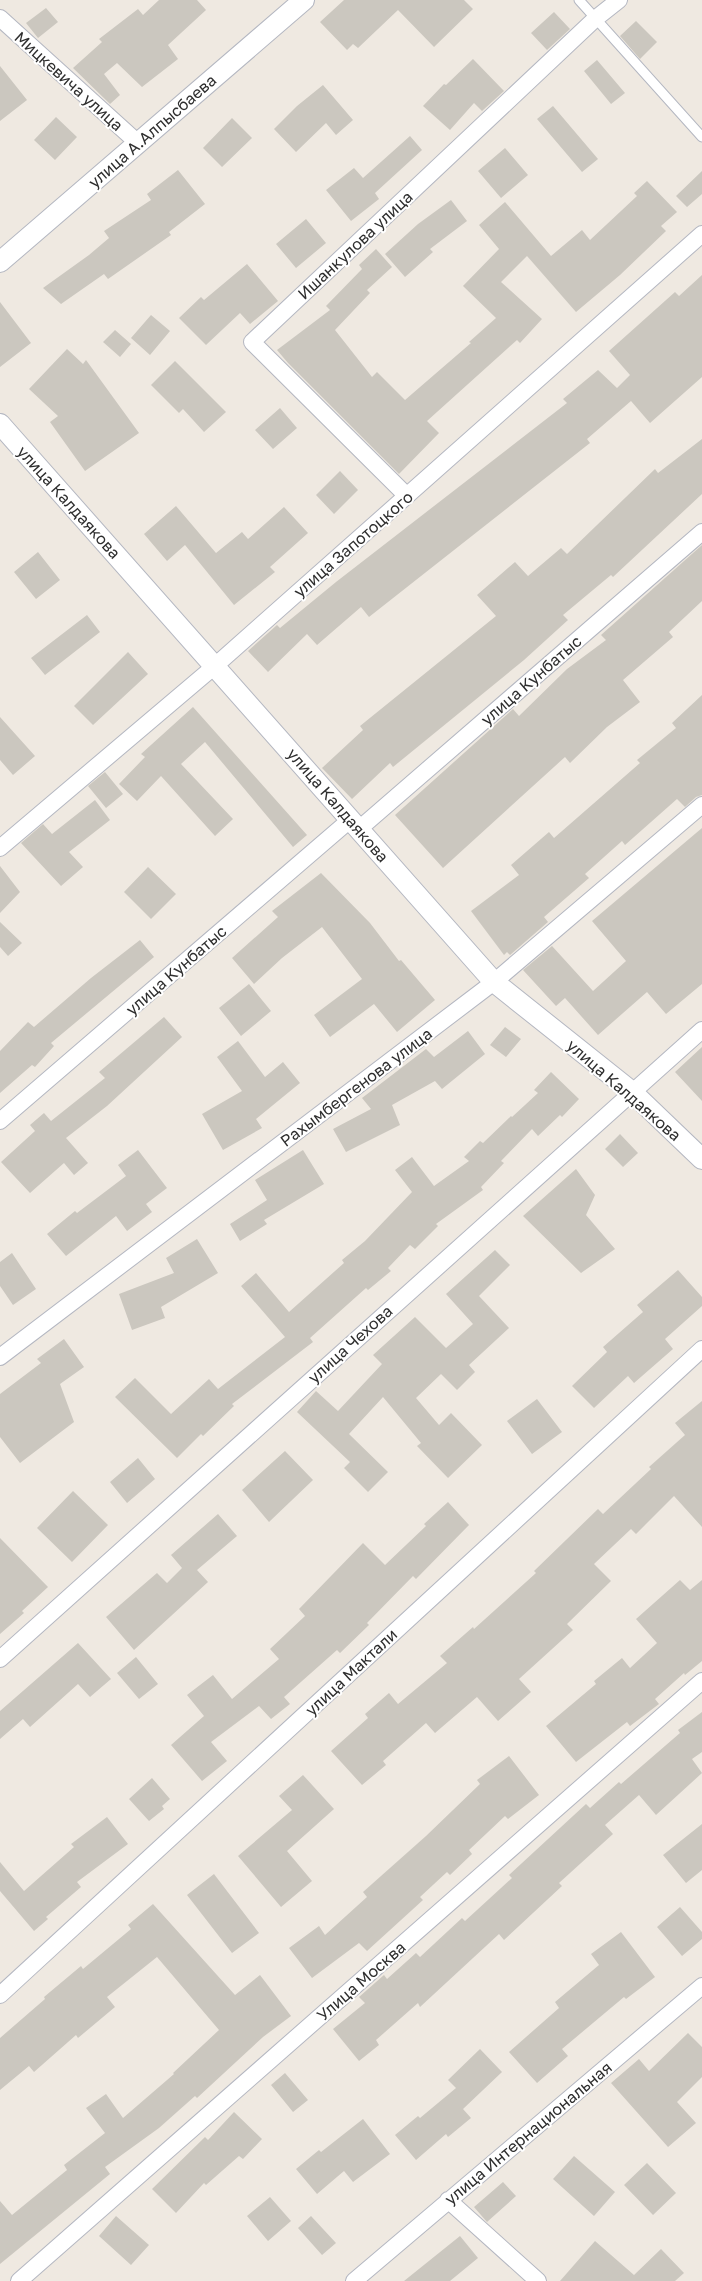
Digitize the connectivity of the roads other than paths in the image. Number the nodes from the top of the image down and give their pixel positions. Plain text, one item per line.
1 (304, 0) edge
2 (579, 0) edge
3 (619, 0) edge
4 (0, 18) edge
5 (596, 19) junction
6 (702, 138) edge
7 (138, 143) junction
8 (702, 234) edge
9 (0, 262) edge
10 (0, 424) edge
11 (407, 496) junction
12 (702, 532) edge
13 (216, 665) junction
14 (702, 805) edge
15 (355, 824) junction
16 (2, 844) edge
17 (494, 982) junction
18 (702, 1030) edge
19 (631, 1091) junction
20 (0, 1121) edge
21 (702, 1159) edge
22 (702, 1349) edge
23 (0, 1357) edge
24 (0, 1659) edge
25 (702, 1681) edge
26 (702, 1986) edge
27 (0, 1995) edge
28 (448, 2200) junction
29 (19, 2281) edge
30 (354, 2281) edge
31 (538, 2281) edge

1 - 7 street, улица А.Алпысбаева
2 - 5 lane
3 - 5 street, Ишанкулова улица
4 - 7 street, Мицкевича улица
5 - 6 lane
5 - 11 street, Ишанкулова улица
7 - 9 street, улица А.Алпысбаева
8 - 11 street, улица Запотоцкого
10 - 13 street, улица Калдаякова
11 - 13 street, улица Запотоцкого
12 - 15 street, улица Кунбатыс
13 - 15 street, улица Калдаякова
13 - 16 street, улица Запотоцкого
14 - 17 street, Рахымбергенова улица
15 - 17 street, улица Калдаякова
15 - 20 street, улица Кунбатыс
17 - 19 street, улица Калдаякова
17 - 23 street, Рахымбергенова улица
18 - 19 street, улица Чехова
19 - 21 street, улица Калдаякова
19 - 24 street, улица Чехова
22 - 27 street, улица Мактали
25 - 29 street, Улица Москва
26 - 28 street, улица Интернациональная
28 - 30 street, улица Интернациональная
28 - 31 street

